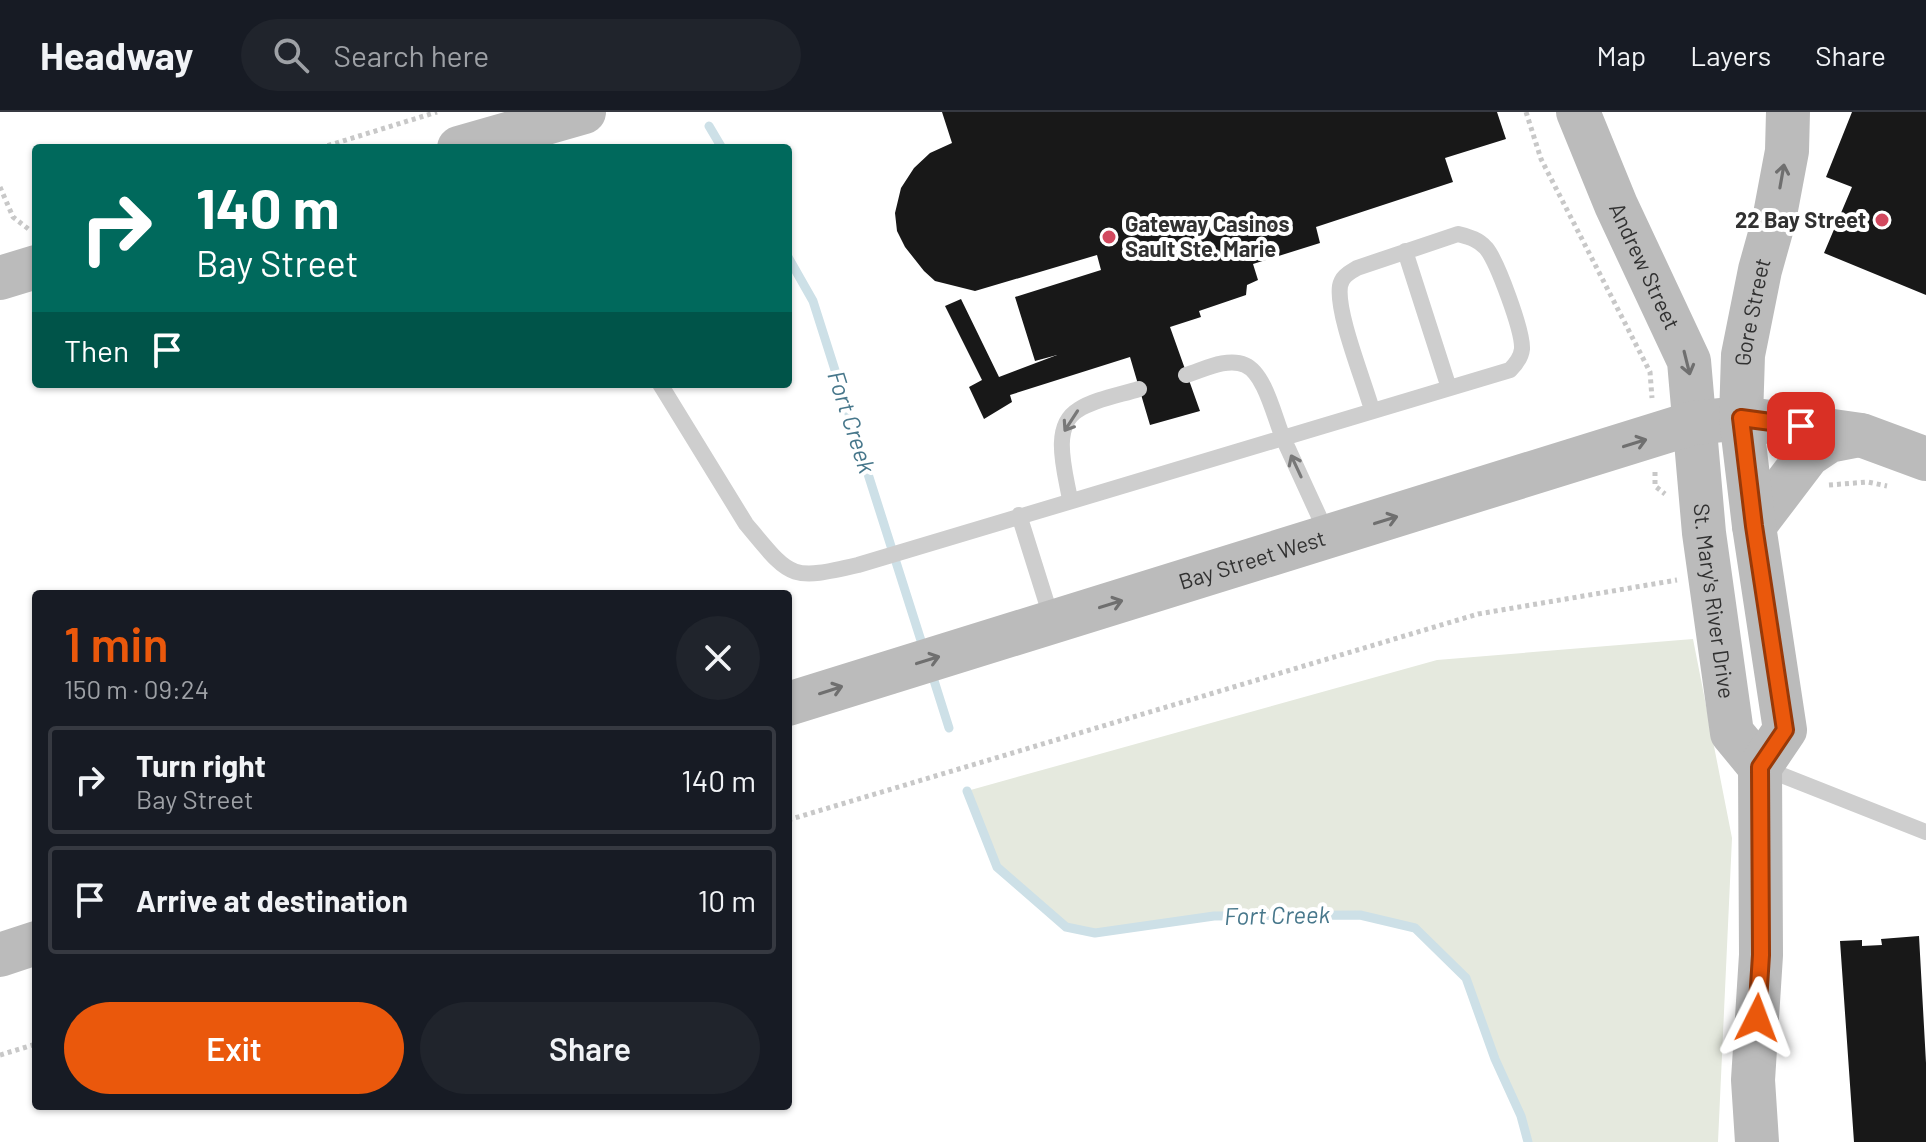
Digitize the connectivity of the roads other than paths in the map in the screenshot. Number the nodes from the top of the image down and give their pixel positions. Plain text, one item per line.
1 (584, 112) edge
2 (1578, 112) edge
3 (1788, 112) edge
4 (478, 144) edge
5 (1405, 251) junction
6 (32, 268) edge
7 (0, 278) edge
8 (1186, 375) dead end
9 (662, 388) edge
10 (1449, 388) junction
11 (1139, 389) dead end
12 (1372, 410) junction
13 (1701, 418) junction
14 (1861, 435) junction
15 (1282, 437) junction
16 (1911, 473) edge
17 (1070, 500) junction
18 (1019, 515) junction
19 (1754, 526) junction
20 (1328, 537) junction
21 (1053, 622) junction
22 (1747, 646) junction
23 (792, 703) edge
24 (1760, 767) junction
25 (1926, 832) edge
26 (32, 944) edge
27 (0, 955) edge
28 (1757, 1142) edge

1 - 4 street
2 -> 13 street, Andrew Street
13 -> 3 street, Gore Street
5 - 10 lane
5 - 10 lane
5 - 12 lane
6 - 7 street
8 - 15 lane
9 - 18 lane
10 - 12 lane
11 -> 17 lane
12 - 15 lane
13 - 14 street
13 - 19 street, St. Mary's River Drive
20 -> 13 street, Bay Street West
13 - 22 street, St. Mary's River Drive
14 - 16 street
14 - 19 street
15 - 17 lane
20 -> 15 lane
17 - 18 lane
18 - 21 lane
19 - 22 street, St. Mary's River Drive
21 -> 20 street, Bay Street West
23 -> 21 street, Bay Street West
22 - 24 street, St. Mary's River Drive
24 - 25 lane
24 - 28 street
26 - 27 street

